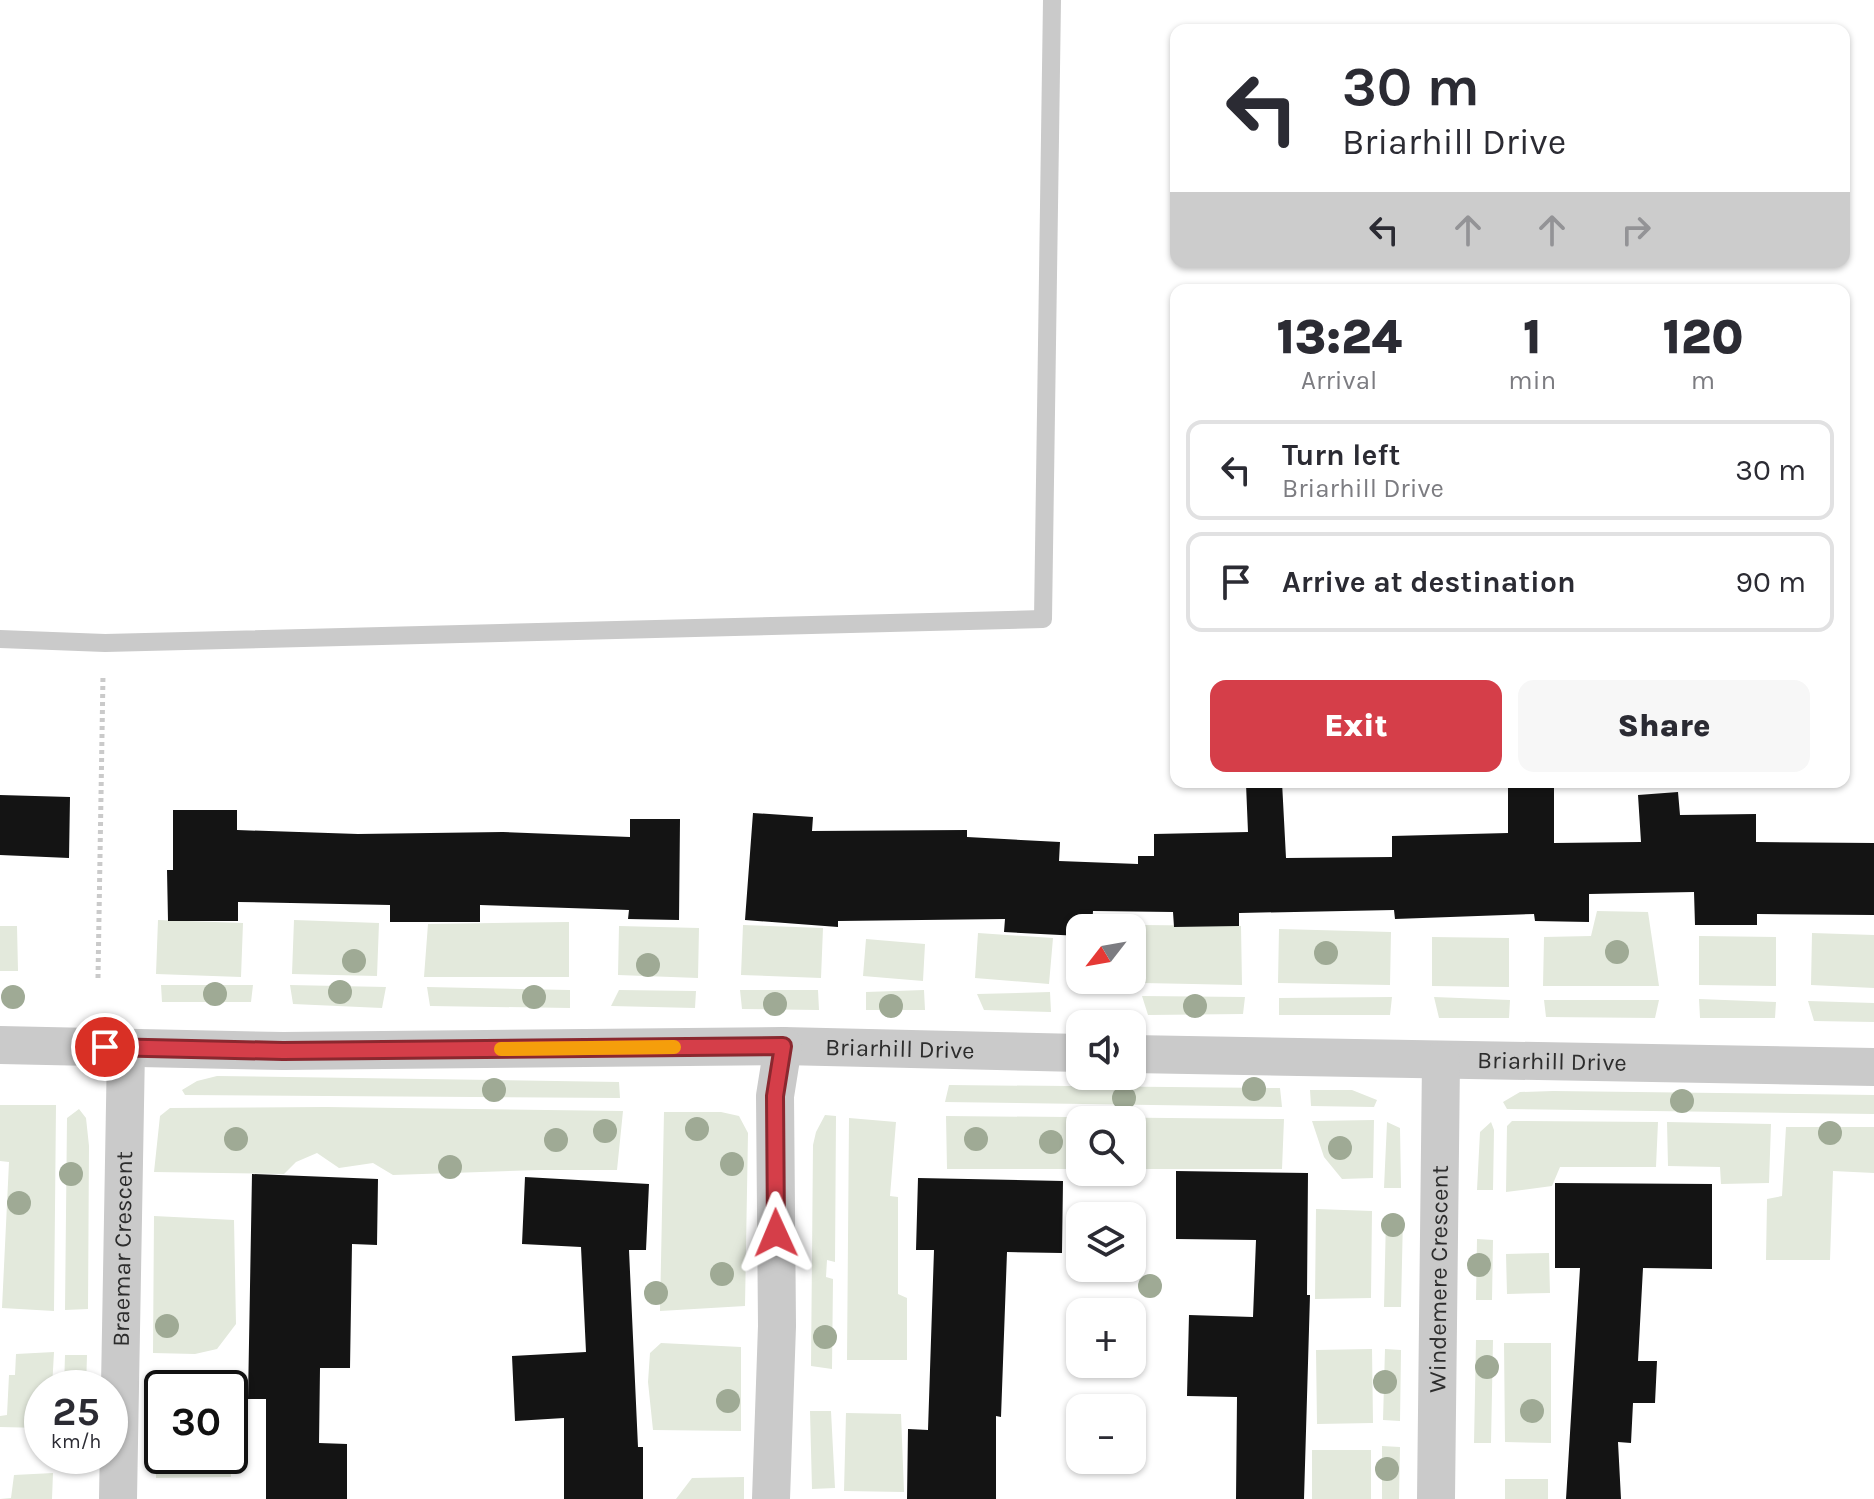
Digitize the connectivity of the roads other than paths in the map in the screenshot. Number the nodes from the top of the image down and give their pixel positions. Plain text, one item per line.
1 (1052, 0) edge
2 (0, 639) edge
3 (0, 1045) edge
4 (783, 1046) junction
5 (126, 1049) junction
6 (1066, 1053) edge
7 (1146, 1054) edge
8 (1441, 1061) junction
9 (1874, 1067) edge
10 (118, 1499) edge
11 (771, 1499) edge
12 (1436, 1499) edge

1 - 2 lane
3 - 5 street, Briarhill Drive
4 - 5 street, Briarhill Drive
4 - 6 street, Briarhill Drive
4 - 11 street
5 - 10 street, Braemar Crescent
7 - 8 street, Briarhill Drive
8 - 9 street, Briarhill Drive
8 - 12 street, Windemere Crescent

